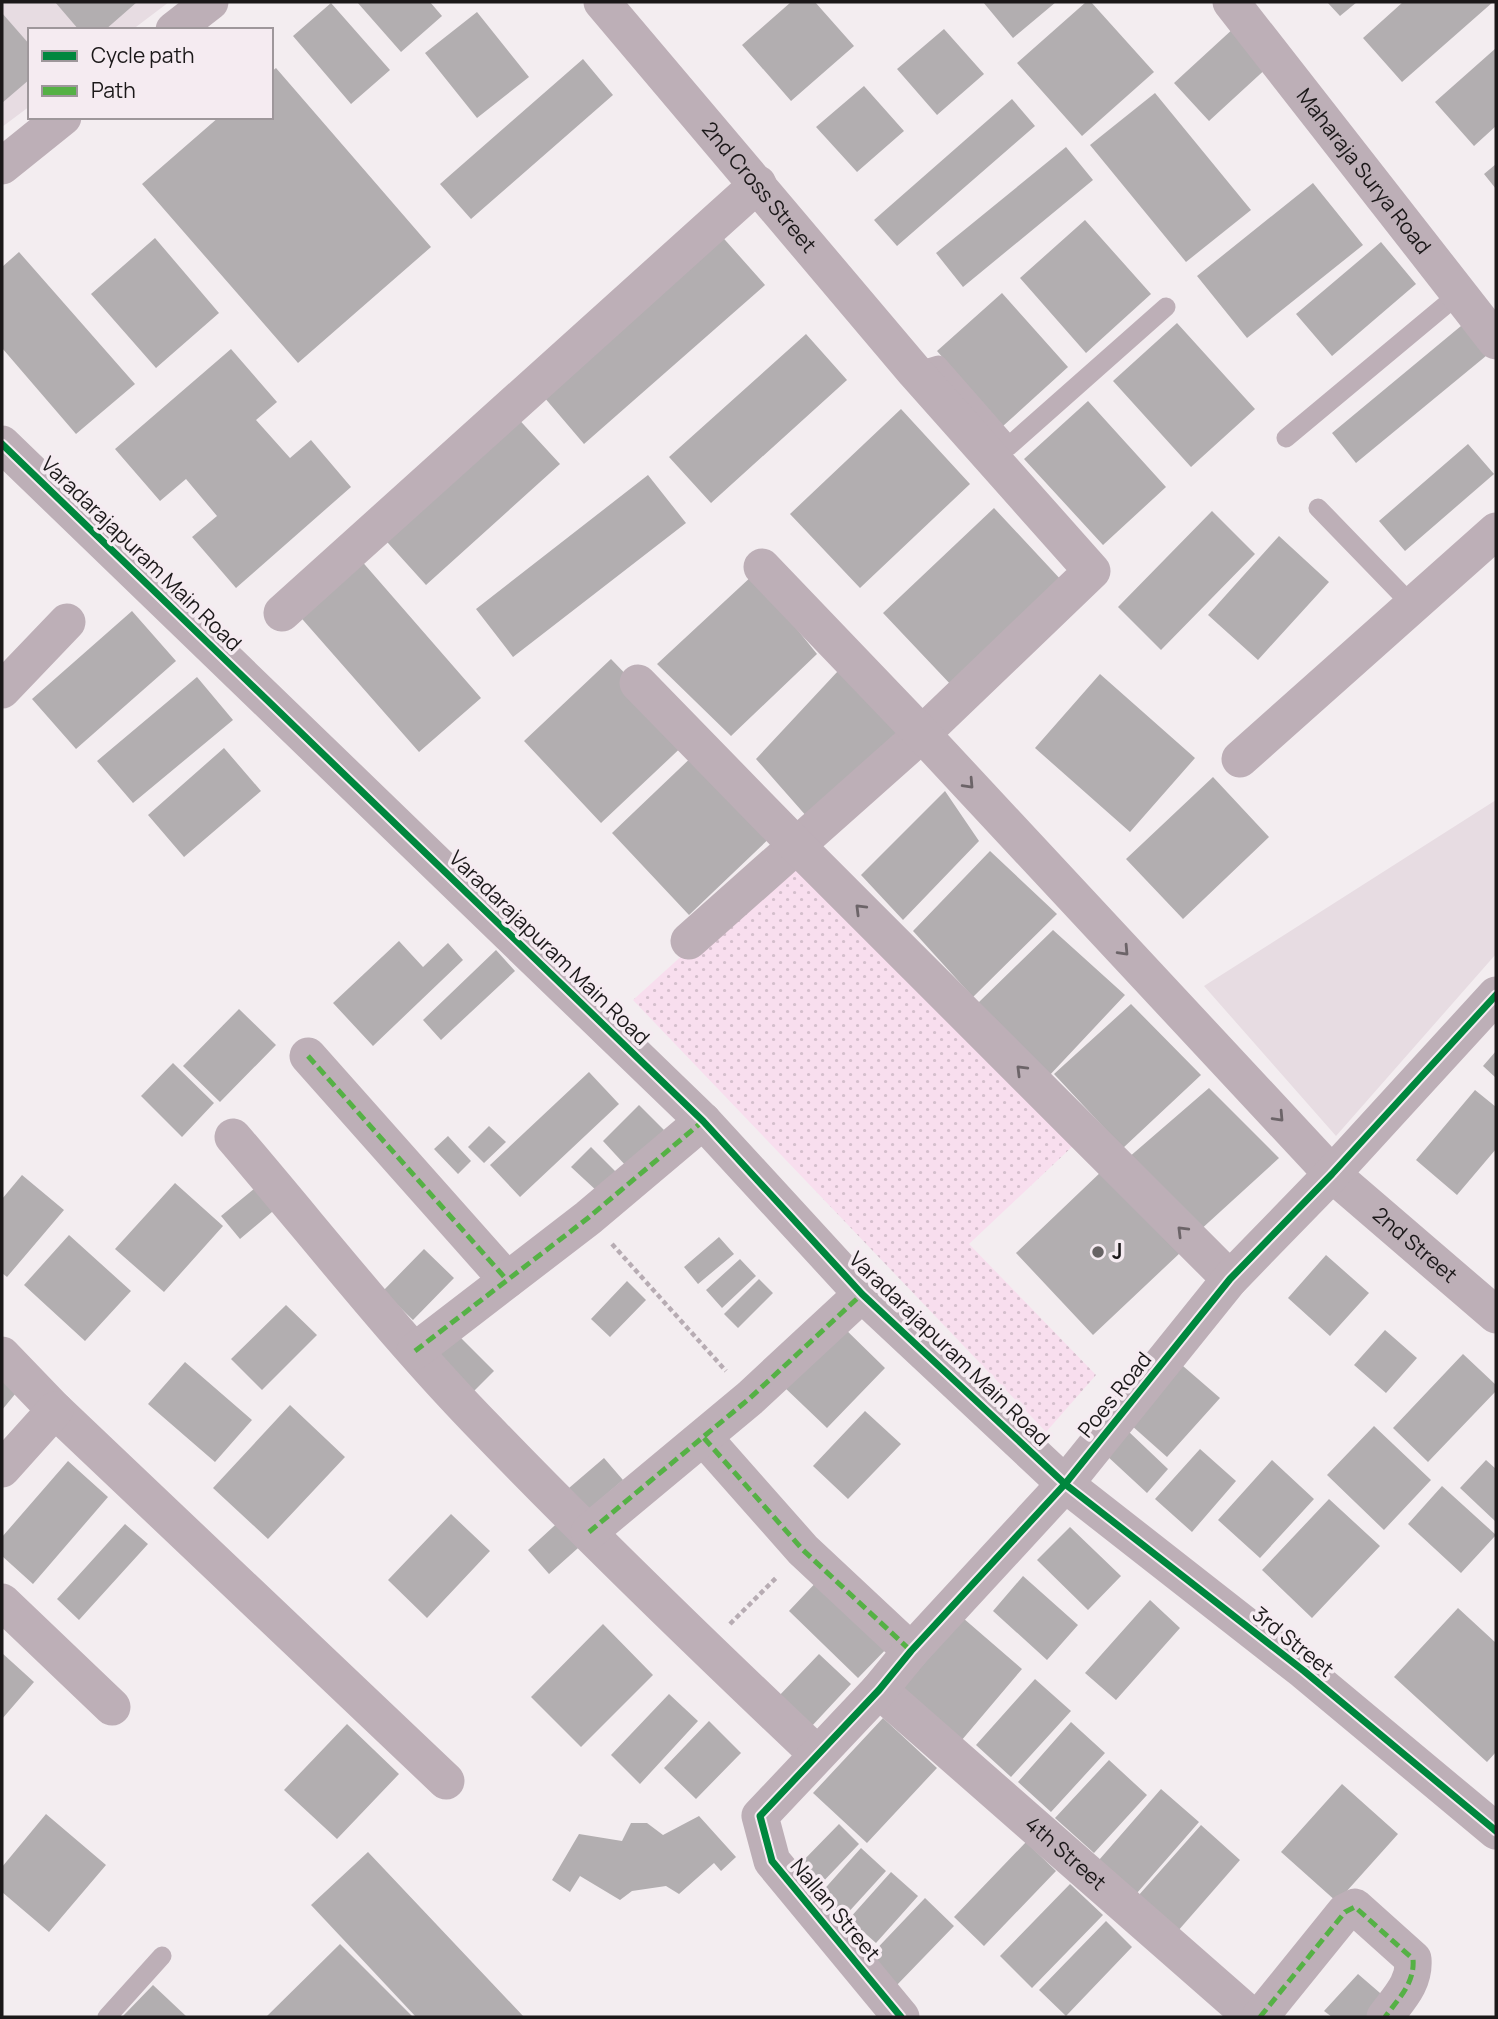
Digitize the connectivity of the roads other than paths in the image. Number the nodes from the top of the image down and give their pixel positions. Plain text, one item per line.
1 (210, 2) edge
2 (602, 2) edge
3 (1231, 2) edge
4 (177, 28) edge
5 (61, 119) edge
6 (2, 166) edge
7 (758, 184) junction
8 (1460, 293) junction
9 (1166, 307) dead end
10 (1496, 341) edge
11 (915, 372) junction
12 (1286, 438) dead end
13 (2, 444) edge
14 (1318, 508) dead end
15 (1496, 531) edge
16 (762, 567) dead end
17 (1412, 605) junction
18 (282, 613) dead end
19 (68, 622) dead end
20 (638, 683) dead end
21 (2, 690) edge
22 (922, 734) junction
23 (1240, 759) dead end
24 (797, 846) junction
25 (690, 941) dead end
26 (1496, 995) edge
27 (308, 1056) dead end
28 (704, 1121) junction
29 (233, 1137) dead end
30 (1332, 1174) junction
31 (1230, 1279) junction
32 (506, 1280) junction
33 (862, 1294) junction
34 (1496, 1315) edge
35 (415, 1351) junction
36 (2, 1355) edge
37 (55, 1410) junction
38 (704, 1438) junction
39 (2, 1469) edge
40 (1065, 1484) junction
41 (589, 1532) junction
42 (2, 1602) edge
43 (911, 1651) junction
44 (879, 1690) junction
45 (112, 1707) dead end
46 (817, 1754) junction
47 (446, 1782) dead end
48 (760, 1816) joint
49 (1496, 1831) edge
50 (162, 1956) dead end
51 (107, 2017) edge
52 (901, 2017) edge
53 (1252, 2017) edge
54 (1260, 2017) edge
55 (1385, 2017) edge

1 - 4 street
2 - 7 street, 2nd Cross Street
3 - 8 street, Maharaja Surya Road
5 - 6 street
7 - 11 street, 2nd Cross Street
7 - 18 street
8 - 10 street, Maharaja Surya Road
8 - 12 lane
9 - 11 lane
11 - 22 street, 2nd Cross Street
13 - 28 street, Varadarajapuram Main Road
14 - 17 lane
15 - 17 street
16 - 22 street, 2nd Street
17 - 23 street
19 - 21 street
20 - 24 street
22 - 24 street
22 -> 30 street, 2nd Street
24 - 25 street
31 -> 24 street
26 - 30 street, Poes Road
27 - 32 street
28 - 32 street
28 - 33 street, Varadarajapuram Main Road
29 - 35 street
30 - 31 street, Poes Road
30 - 34 street, 2nd Street
31 - 40 street, Poes Road
32 - 35 street
33 - 38 street
33 - 40 street, Varadarajapuram Main Road
35 - 41 street
36 - 37 street
37 - 39 street
37 - 47 street
38 - 41 street
38 - 43 street
40 - 43 street, Poes Road
40 - 49 street, 3rd Street
41 - 46 street
42 - 45 street
43 - 44 street, Poes Road
44 - 46 street, Poes Road
44 - 53 street, 4th Street
46 - 48 street, Poes Road
48 - 52 street, Nallan Street
50 - 51 lane
54 - 55 street

